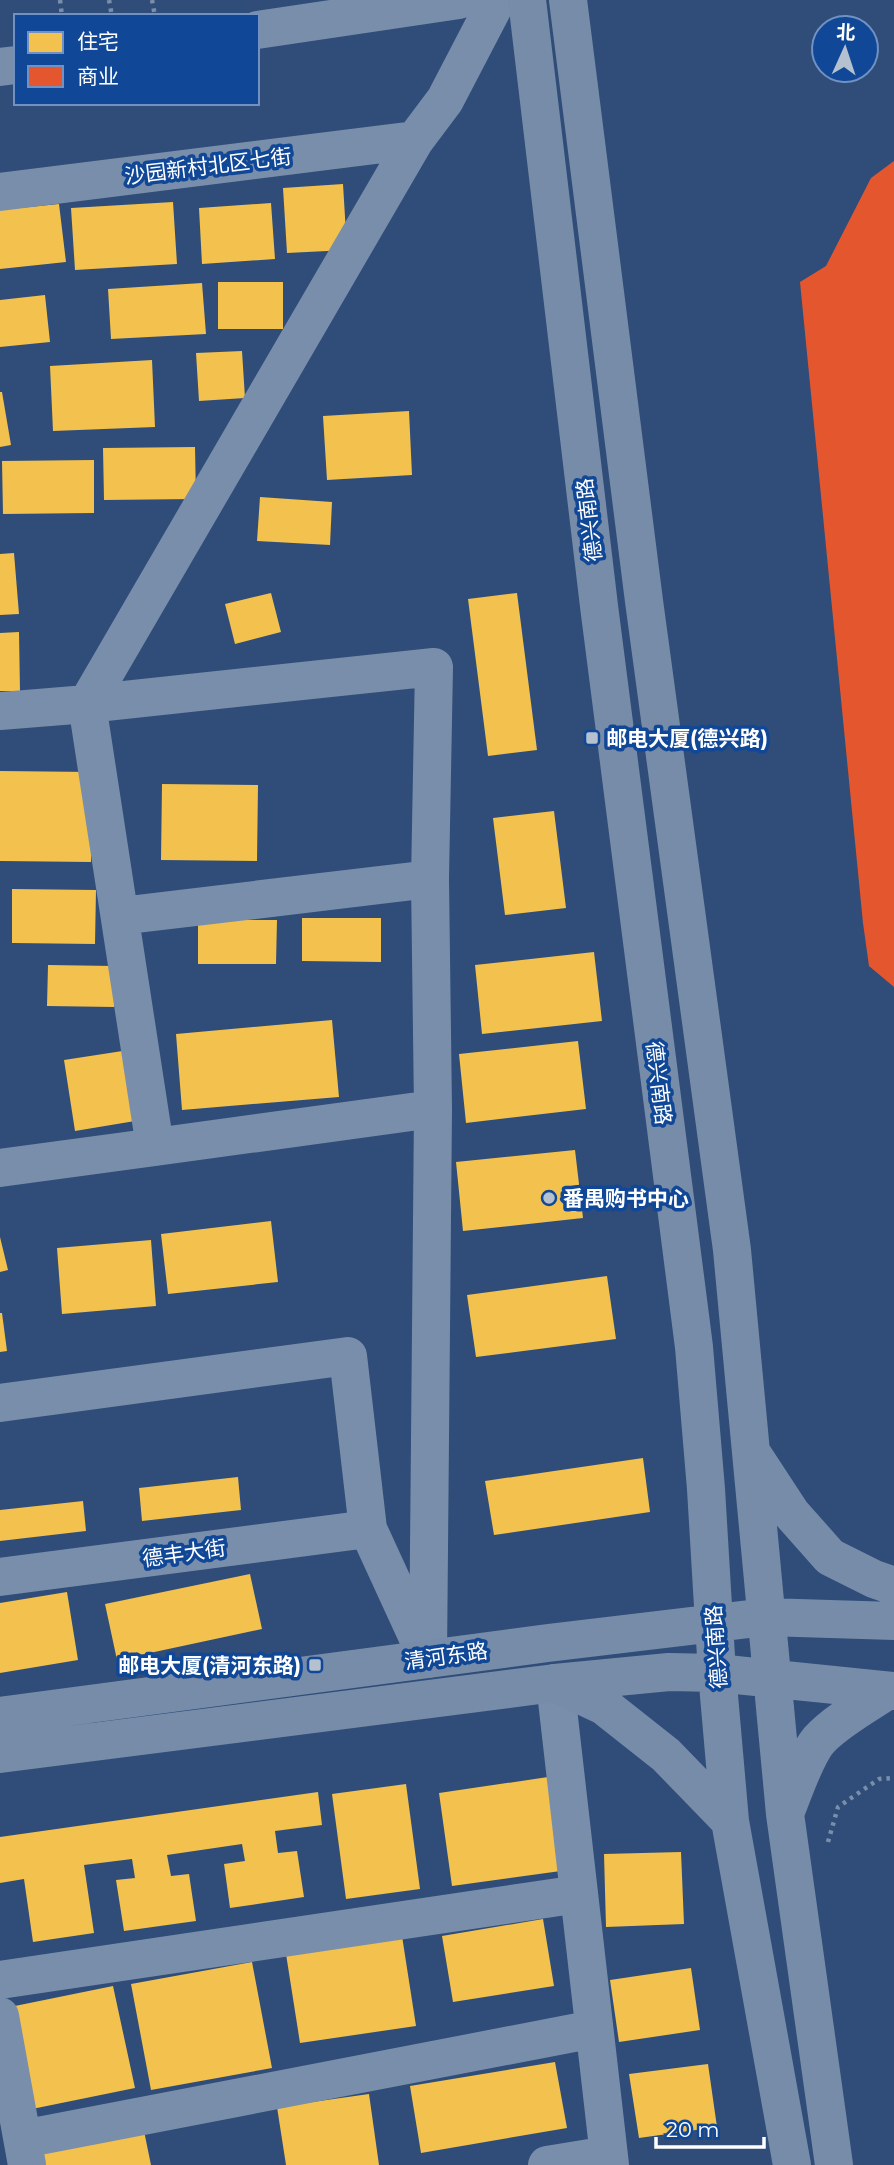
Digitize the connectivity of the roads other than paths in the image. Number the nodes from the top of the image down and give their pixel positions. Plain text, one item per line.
1 (459, 0) edge
2 (497, 0) edge
3 (527, 0) edge
4 (568, 0) edge
5 (259, 30) edge
6 (415, 140) junction
7 (0, 192) edge
8 (87, 704) junction
9 (0, 711) edge
10 (430, 879) junction
11 (120, 916) junction
12 (433, 1109) junction
13 (155, 1147) junction
14 (0, 1168) edge
15 (0, 1403) edge
16 (750, 1450) junction
17 (368, 1529) junction
18 (0, 1577) edge
19 (894, 1586) edge
20 (766, 1617) junction
21 (894, 1621) edge
22 (714, 1622) junction
23 (428, 1659) junction
24 (717, 1673) junction
25 (772, 1679) junction
26 (555, 1683) junction
27 (891, 1691) edge
28 (0, 1716) edge
29 (0, 1754) edge
30 (785, 1814) junction
31 (730, 1821) junction
32 (579, 1894) junction
33 (0, 1980) edge
34 (0, 2016) edge
35 (594, 2029) junction
36 (25, 2152) edge
37 (609, 2160) edge
38 (547, 2165) edge
39 (792, 2165) edge
40 (834, 2165) edge

1 - 5 street
2 - 6 street
3 - 22 main road, 德兴南路
4 - 16 main road, 德兴南路
6 - 7 street, 沙园新村北区七街
6 - 8 street
8 - 9 street
8 - 10 street
8 - 11 street
10 - 11 street
10 - 12 street
11 - 13 street
12 - 13 street
12 - 23 street
13 - 14 street
15 - 17 street
16 - 19 main road
16 - 20 main road, 德兴南路
17 - 18 street, 德丰大街
17 - 23 street
20 - 21 main road, 清河东路
20 - 22 main road, 清河东路
20 - 25 main road, 德兴南路
22 - 23 main road, 清河东路
22 - 24 main road, 德兴南路
23 - 28 main road, 清河东路
24 - 25 main road, 清河东路
24 - 26 main road, 清河东路
24 - 31 main road, 德兴南路
25 - 27 main road, 清河东路
25 - 30 main road, 德兴南路
26 - 29 main road, 清河东路
26 - 31 main road
26 - 32 street
27 - 30 main road
30 - 40 main road, 德兴南路
31 - 39 main road, 德兴南路
32 - 33 street
32 - 35 street
34 - 36 street
35 - 36 street
35 - 37 street
37 - 38 street

